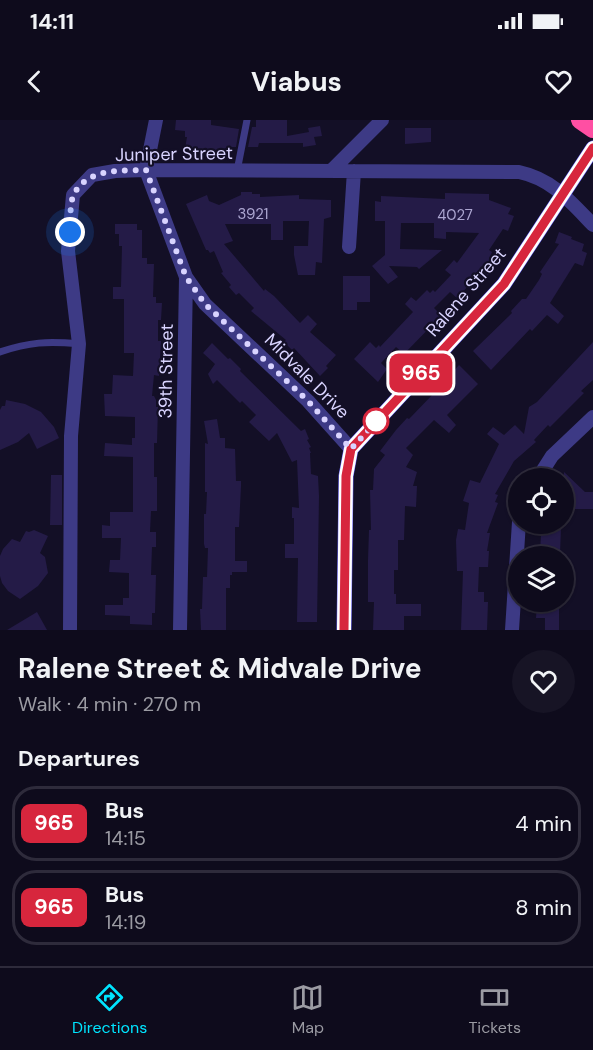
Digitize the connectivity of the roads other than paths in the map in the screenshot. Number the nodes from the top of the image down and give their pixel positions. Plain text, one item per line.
1 (156, 120) edge
2 (247, 120) edge
3 (382, 120) edge
4 (580, 120) edge
5 (593, 129) edge
6 (593, 148) edge
7 (146, 170) junction
8 (237, 171) junction
9 (331, 171) junction
10 (354, 171) junction
11 (562, 192) junction
12 (593, 225) edge
13 (349, 247) dead end
14 (186, 277) junction
15 (79, 344) junction
16 (0, 352) edge
17 (593, 417) edge
18 (351, 449) junction
19 (544, 468) edge
20 (518, 534) edge
21 (70, 630) edge
22 (180, 630) edge
23 (344, 630) edge
24 (512, 630) edge

1 - 7 street
2 - 8 lane
3 - 9 street
4 - 5 highway
6 - 11 street, Ralene Street
7 - 8 street, Juniper Street
7 - 14 street, 39th Street
7 - 15 street, Juniper Street
8 - 9 street, Juniper Street
9 - 10 street, Juniper Street
10 - 11 street, Juniper Street
10 - 13 street
11 - 12 street, Juniper Street
11 - 18 street, Ralene Street
14 - 18 street, Midvale Drive
14 - 22 street, 39th Street
15 - 16 lane
15 - 21 street, Juniper Street
17 - 19 street
18 - 23 street
20 - 24 street

